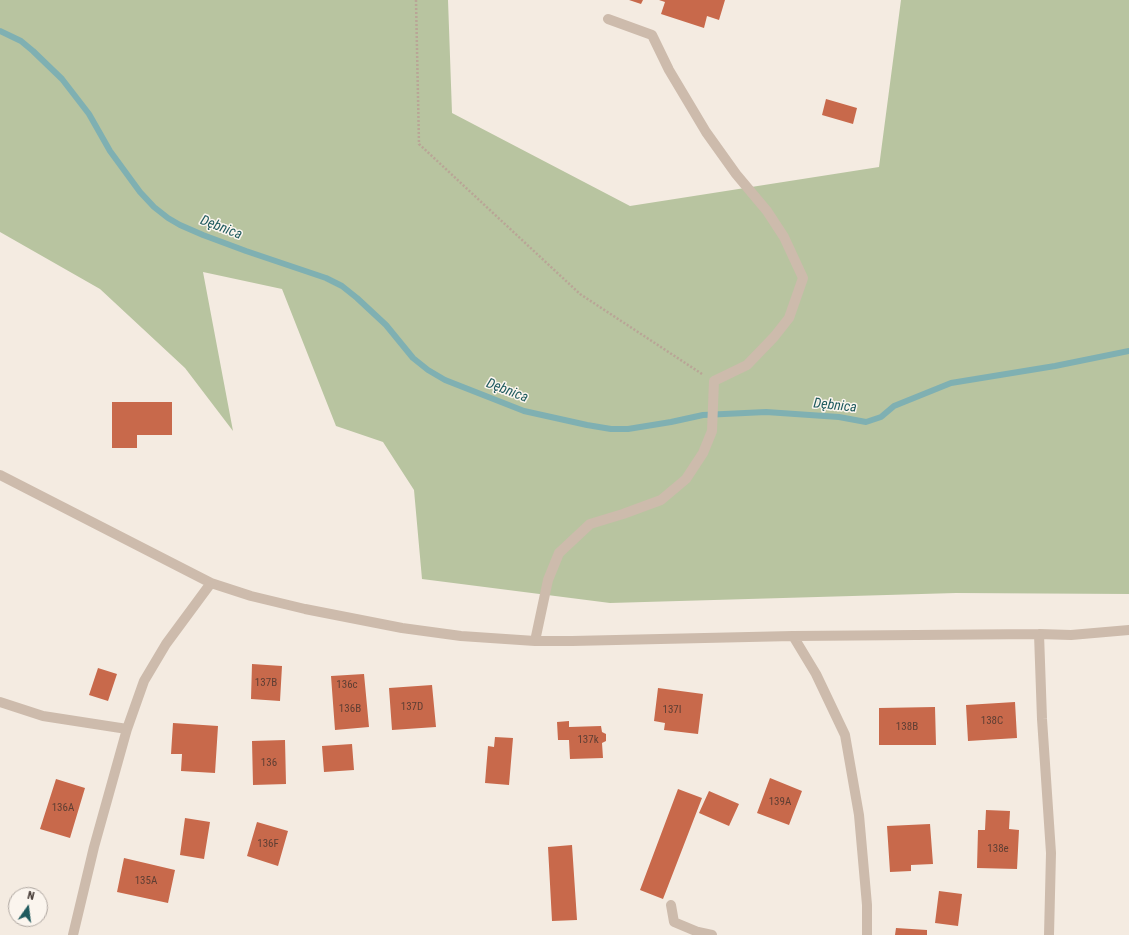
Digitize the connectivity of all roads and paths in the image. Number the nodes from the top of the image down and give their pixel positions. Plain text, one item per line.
1 (416, 0) edge
2 (608, 19) dead end
3 (714, 381) junction
4 (0, 475) edge
5 (211, 583) junction
6 (1129, 630) edge
7 (1039, 634) junction
8 (793, 636) junction
9 (535, 641) junction
10 (0, 702) edge
11 (127, 729) junction
12 (670, 905) dead end
13 (73, 935) edge
14 (712, 935) edge
15 (867, 935) edge
16 (1049, 935) edge

1 - 3 path
2 - 3 street
3 - 9 street
4 - 5 street
5 - 9 street
5 - 11 street
6 - 7 street
7 - 8 street
7 - 16 street
8 - 9 street
8 - 15 street
10 - 11 street
11 - 13 street
12 - 14 street

